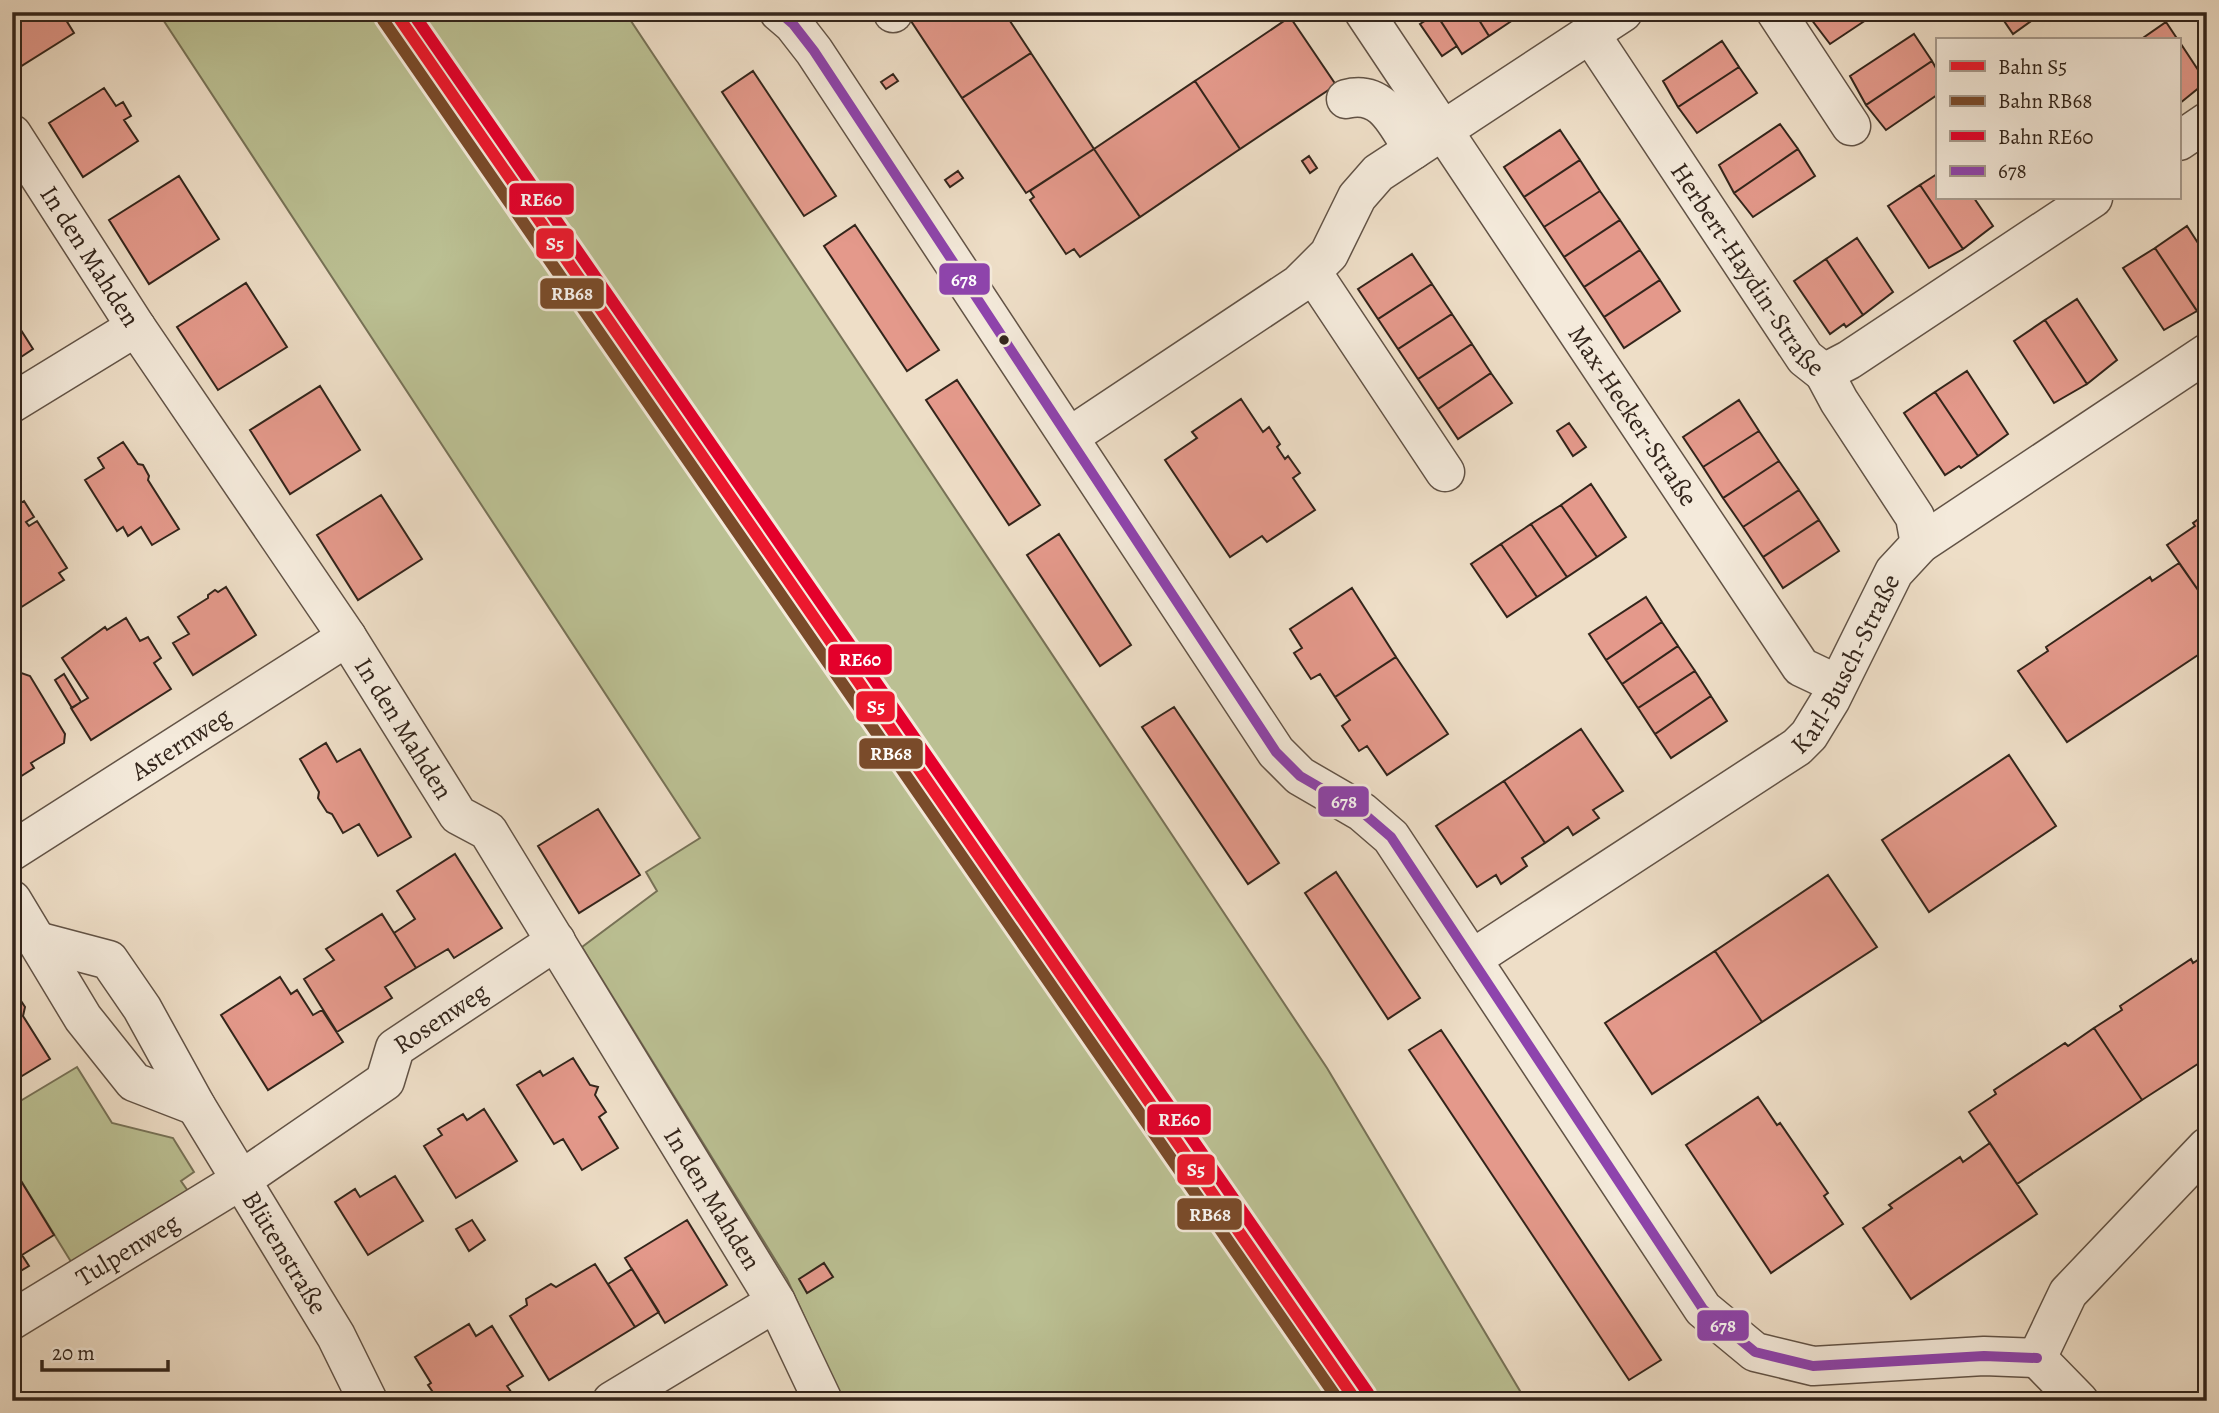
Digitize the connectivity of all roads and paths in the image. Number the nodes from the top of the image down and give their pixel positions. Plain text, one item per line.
1 (1364, 12) edge
2 (1623, 12) edge
3 (1776, 12) edge
4 (792, 16) edge
5 (1591, 34) junction
6 (1346, 99) dead end
7 (2207, 122) edge
8 (1851, 126) dead end
9 (12, 134) edge
10 (1428, 140) junction
11 (2180, 140) edge
12 (2090, 200) edge
13 (1312, 272) junction
14 (136, 327) junction
15 (2207, 354) edge
16 (1824, 373) junction
17 (12, 404) edge
18 (1069, 437) junction
19 (1445, 472) dead end
20 (1920, 544) junction
21 (347, 637) junction
22 (1837, 684) junction
23 (12, 851) edge
24 (13, 902) edge
25 (37, 941) junction
26 (556, 941) junction
27 (1472, 959) junction
28 (197, 1106) junction
29 (2207, 1147) edge
30 (241, 1180) junction
31 (775, 1302) junction
32 (12, 1320) edge
33 (2037, 1358) junction
34 (369, 1401) edge
35 (612, 1401) edge
36 (823, 1401) edge
37 (2079, 1401) edge

1 - 10 street
2 - 5 street
3 - 8 street
4 - 18 street
5 - 10 street
5 - 16 street, Herbert-Haydin-Straße
6 - 10 street
7 - 11 street
9 - 14 street, In den Mahden
10 - 13 street
10 - 22 street, Max-Hecker-Straße
12 - 16 street, Herbert-Haydin-Straße
13 - 18 street
13 - 19 street
14 - 17 street
14 - 21 street, In den Mahden
15 - 20 street, Karl-Busch-Straße
16 - 20 street
18 - 27 street
20 - 22 street, Karl-Busch-Straße
21 - 23 street, Asternweg
21 - 26 street, In den Mahden
22 - 27 street, Karl-Busch-Straße
24 - 25 street
25 - 28 street
25 - 28 street, Blütenstraße
26 - 30 street, Rosenweg
26 - 31 street, In den Mahden
27 - 33 street
28 - 30 street, Blütenstraße
29 - 33 street
30 - 32 street, Tulpenweg
30 - 34 street, Blütenstraße
31 - 35 street
31 - 36 street, In den Mahden
33 - 37 street

